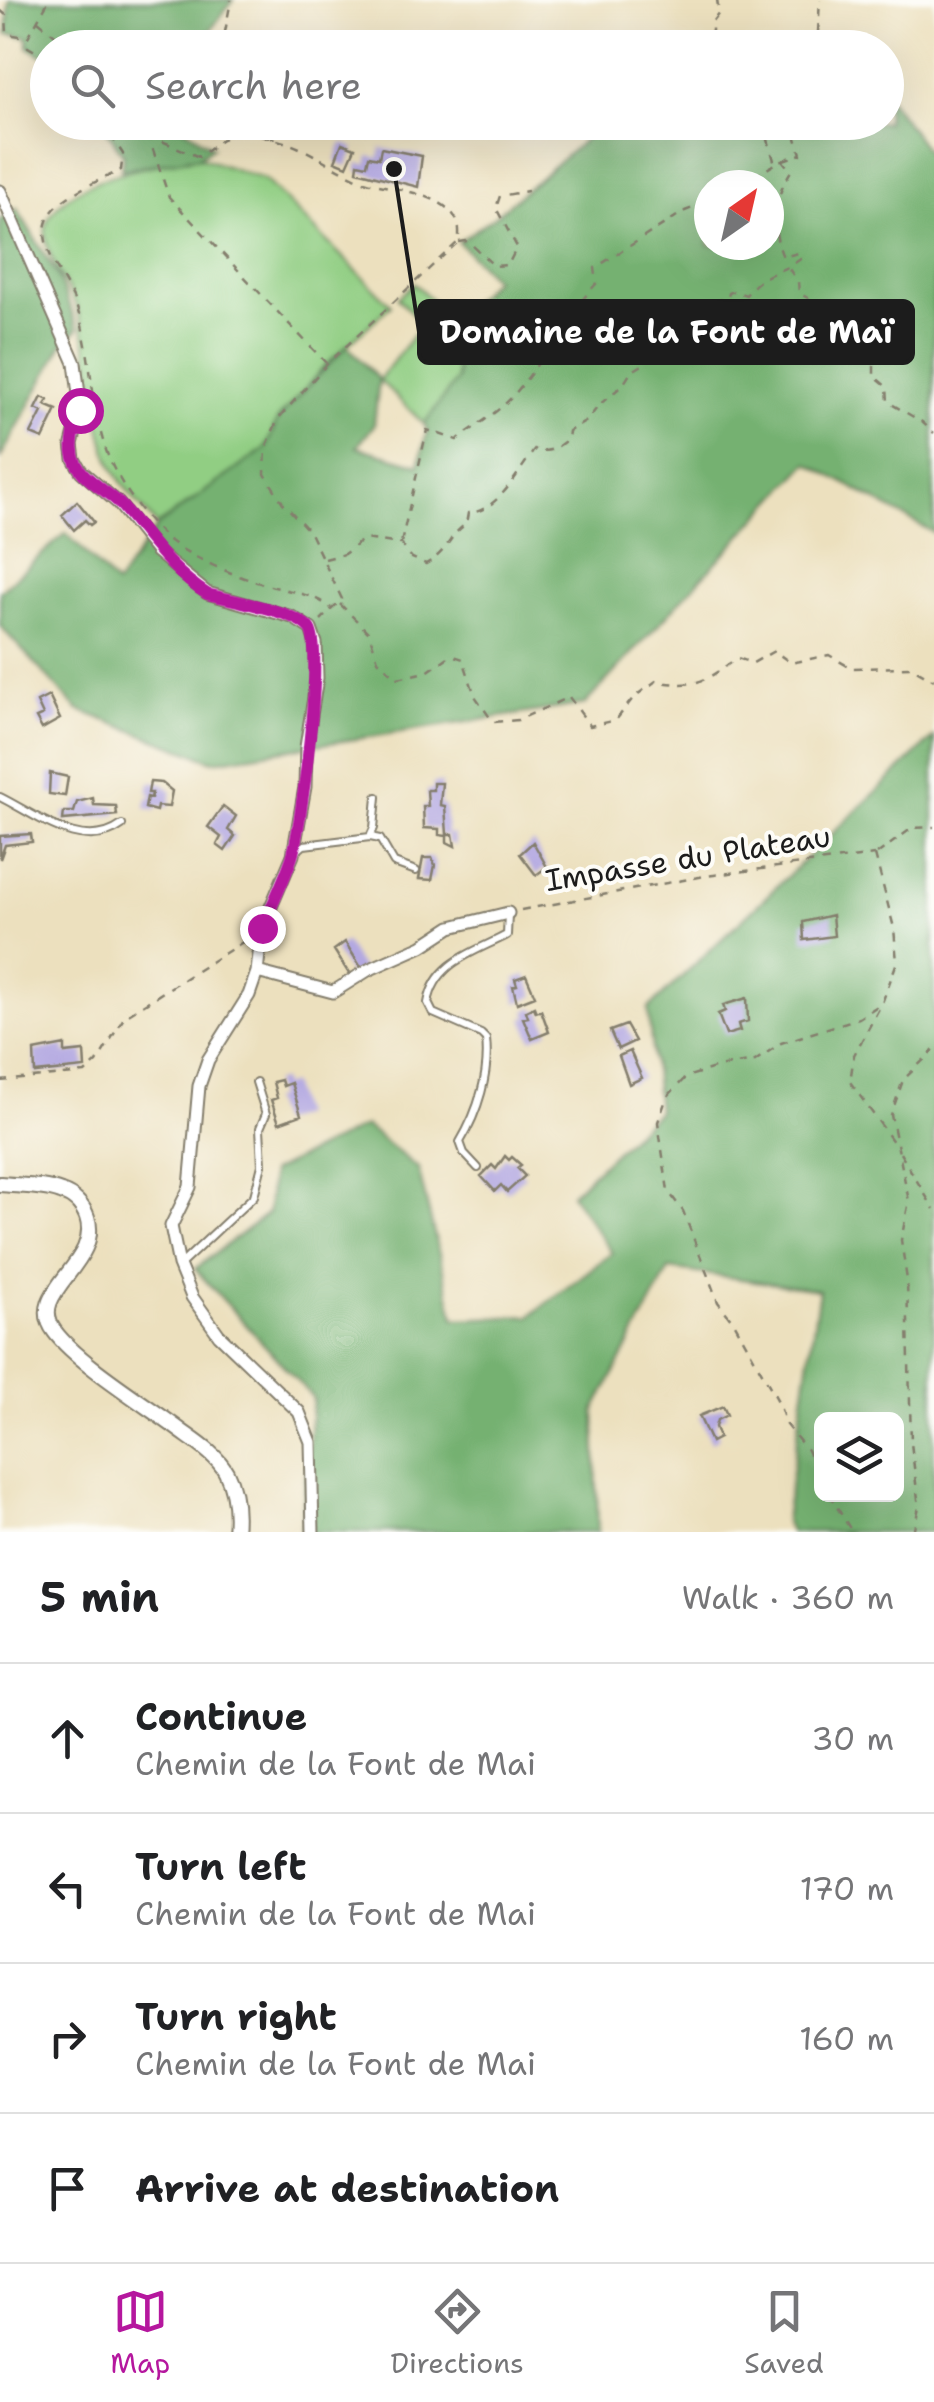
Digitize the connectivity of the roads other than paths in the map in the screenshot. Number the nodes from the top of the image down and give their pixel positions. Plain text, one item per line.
1 (0, 191) edge
2 (377, 797) dead end
3 (0, 798) edge
4 (122, 825) dead end
5 (370, 838) junction
6 (292, 855) junction
7 (416, 871) dead end
8 (508, 913) joint
9 (257, 972) junction
10 (256, 1082) dead end
11 (478, 1168) dead end
12 (0, 1184) edge
13 (180, 1266) junction
14 (235, 1532) edge
15 (313, 1532) edge

1 - 6 street
2 - 5 lane
3 - 4 lane
5 - 6 lane
5 - 7 lane
6 - 9 street
8 - 9 street, Impasse du Plateau
8 - 11 lane, Impasse du Plateau
9 - 13 street
10 - 13 lane
12 - 14 street
13 - 15 street

